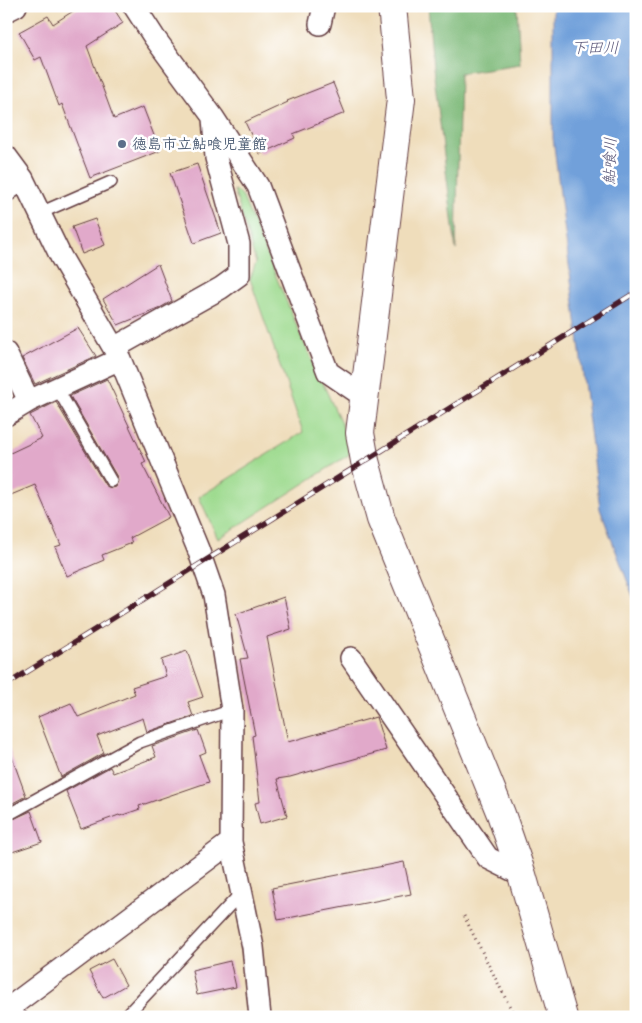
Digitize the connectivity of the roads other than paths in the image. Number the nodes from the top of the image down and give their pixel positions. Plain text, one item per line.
1 (16, 6) edge
2 (392, 6) edge
3 (135, 7) edge
4 (6, 11) edge
5 (213, 117) junction
6 (6, 156) edge
7 (111, 182) dead end
8 (14, 185) edge
9 (40, 214) junction
10 (6, 353) edge
11 (117, 353) junction
12 (56, 388) junction
13 (366, 398) junction
14 (29, 401) junction
15 (6, 415) edge
16 (111, 481) dead end
17 (351, 658) dead end
18 (232, 710) junction
19 (13, 812) dead end
20 (231, 842) junction
21 (522, 874) junction
22 (242, 892) junction
23 (6, 1010) edge
24 (22, 1017) edge
25 (125, 1017) edge
26 (260, 1017) edge
27 (563, 1017) edge

1 - 4 street
2 - 13 street
3 - 5 street
5 - 11 street
5 - 13 street
6 - 8 street
7 - 9 lane
8 - 9 street
9 - 11 street
10 - 14 street
11 - 12 street
11 - 18 street
12 - 14 street
12 - 16 lane
13 - 21 street
14 - 15 street
17 - 21 street
18 - 19 lane
18 - 20 street
20 - 22 street
20 - 23 street
21 - 27 street
22 - 25 lane
22 - 26 street
23 - 24 lane

